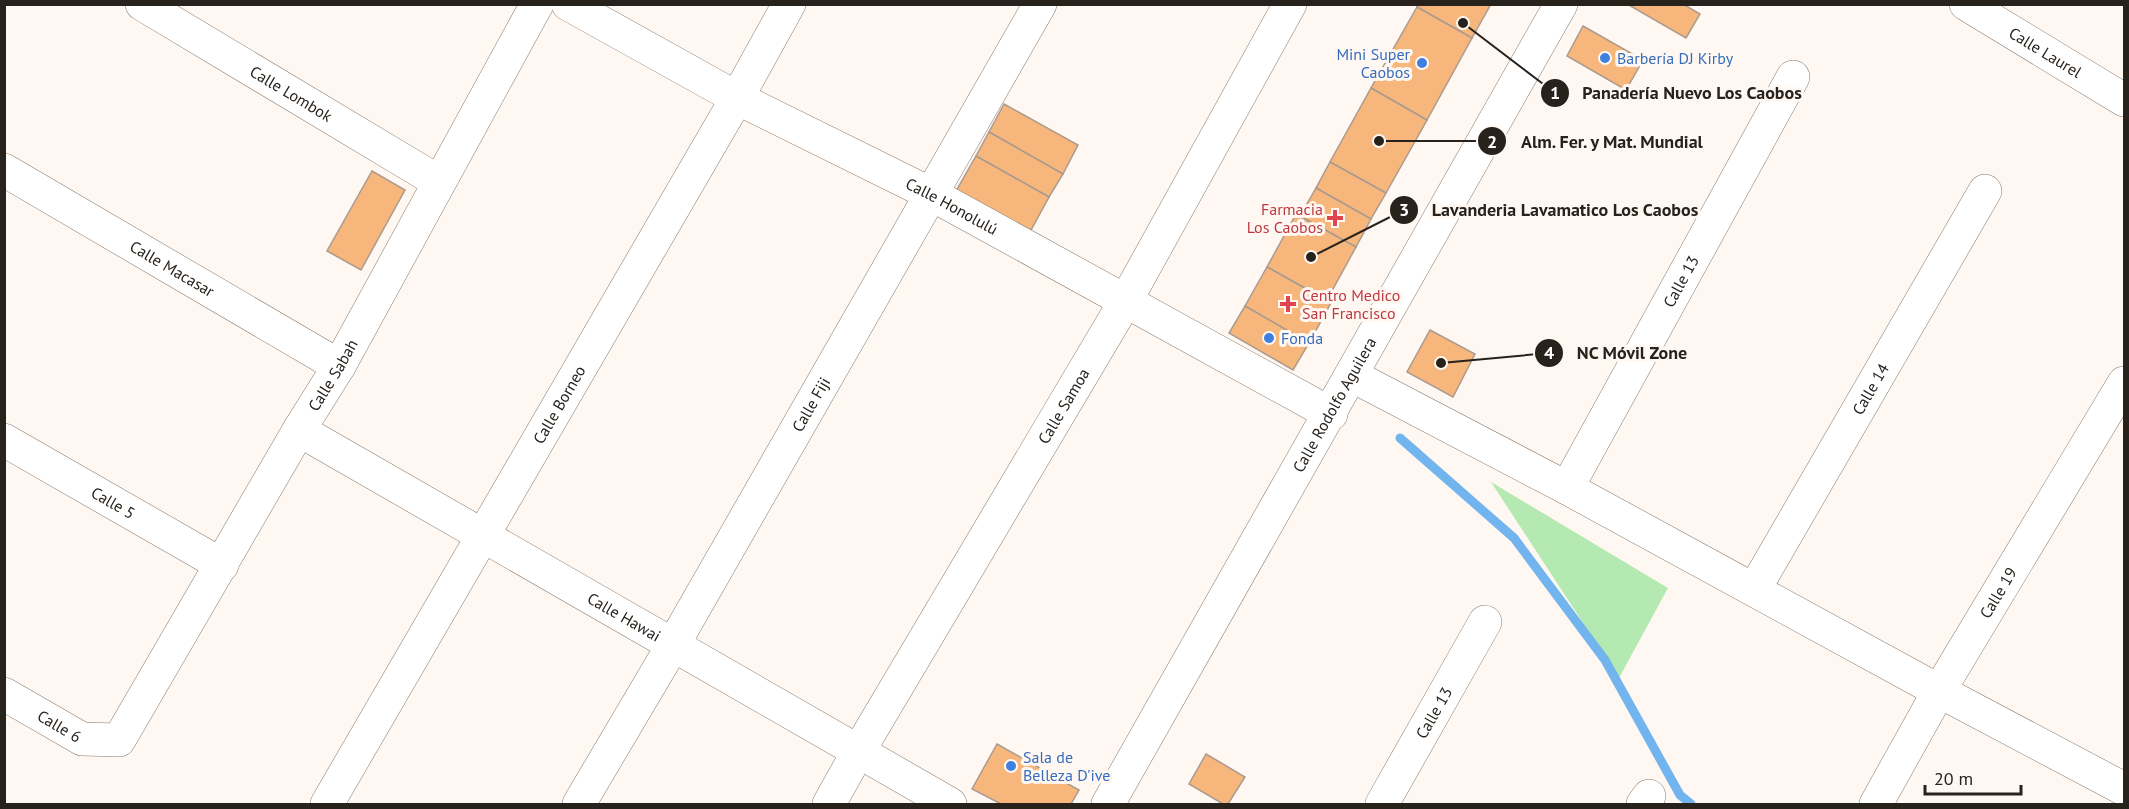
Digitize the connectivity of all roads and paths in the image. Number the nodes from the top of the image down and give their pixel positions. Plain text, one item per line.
1 (142, 4) edge
2 (537, 4) edge
3 (568, 4) edge
4 (789, 4) edge
5 (1040, 4) edge
6 (1290, 4) edge
7 (1561, 4) edge
8 (1966, 4) edge
9 (1793, 77) dead end
10 (737, 98) junction
11 (2124, 100) edge
12 (4, 170) edge
13 (439, 182) junction
14 (1985, 191) dead end
15 (931, 194) junction
16 (1125, 302) junction
17 (339, 366) junction
18 (1351, 375) junction
19 (2124, 383) edge
20 (1331, 414) junction
21 (299, 430) junction
22 (4, 440) edge
23 (1567, 488) junction
24 (484, 536) junction
25 (222, 565) junction
26 (1755, 588) junction
27 (1485, 622) dead end
28 (673, 645) junction
29 (1939, 691) junction
30 (4, 694) edge
31 (119, 740) joint
32 (858, 752) junction
33 (2124, 789) edge
34 (327, 804) edge
35 (579, 804) edge
36 (830, 804) edge
37 (950, 804) edge
38 (1108, 804) edge
39 (1382, 804) edge
40 (1876, 804) edge

1 - 13 street, Calle Lombok
2 - 13 street, Calle Sabah
3 - 10 street, Calle Honolulú
4 - 10 street, Calle Borneo
5 - 15 street, Calle Fiji
6 - 16 street, Calle Samoa
7 - 18 street, Calle Rodolfo Aguilera
8 - 11 street, Calle Laurel
9 - 23 street, Calle 13
10 - 15 street, Calle Honolulú
10 - 24 street, Calle Borneo
12 - 17 street, Calle Macasar
13 - 17 street, Calle Sabah
14 - 26 street, Calle 14
15 - 16 street, Calle Honolulú
15 - 28 street, Calle Fiji
16 - 20 street, Calle Honolulú
16 - 32 street, Calle Samoa
17 - 21 street, Calle Sabah
18 - 20 street, Calle Rodolfo Aguilera
18 - 23 street
19 - 29 street, Calle 19
20 - 38 street, Calle Rodolfo Aguilera
21 - 24 street, Calle Hawai
21 - 25 street, Calle Sabah
22 - 25 street, Calle 5
23 - 26 street
24 - 28 street, Calle Hawai
24 - 34 street, Calle Borneo
25 - 31 street, Calle Sabah
26 - 29 street
27 - 39 street, Calle 13
28 - 32 street, Calle Hawai
28 - 35 street, Calle Fiji
29 - 33 street
29 - 40 street, Calle 19
30 - 31 street, Calle 6
32 - 36 street, Calle Samoa
32 - 37 street, Calle Hawai

